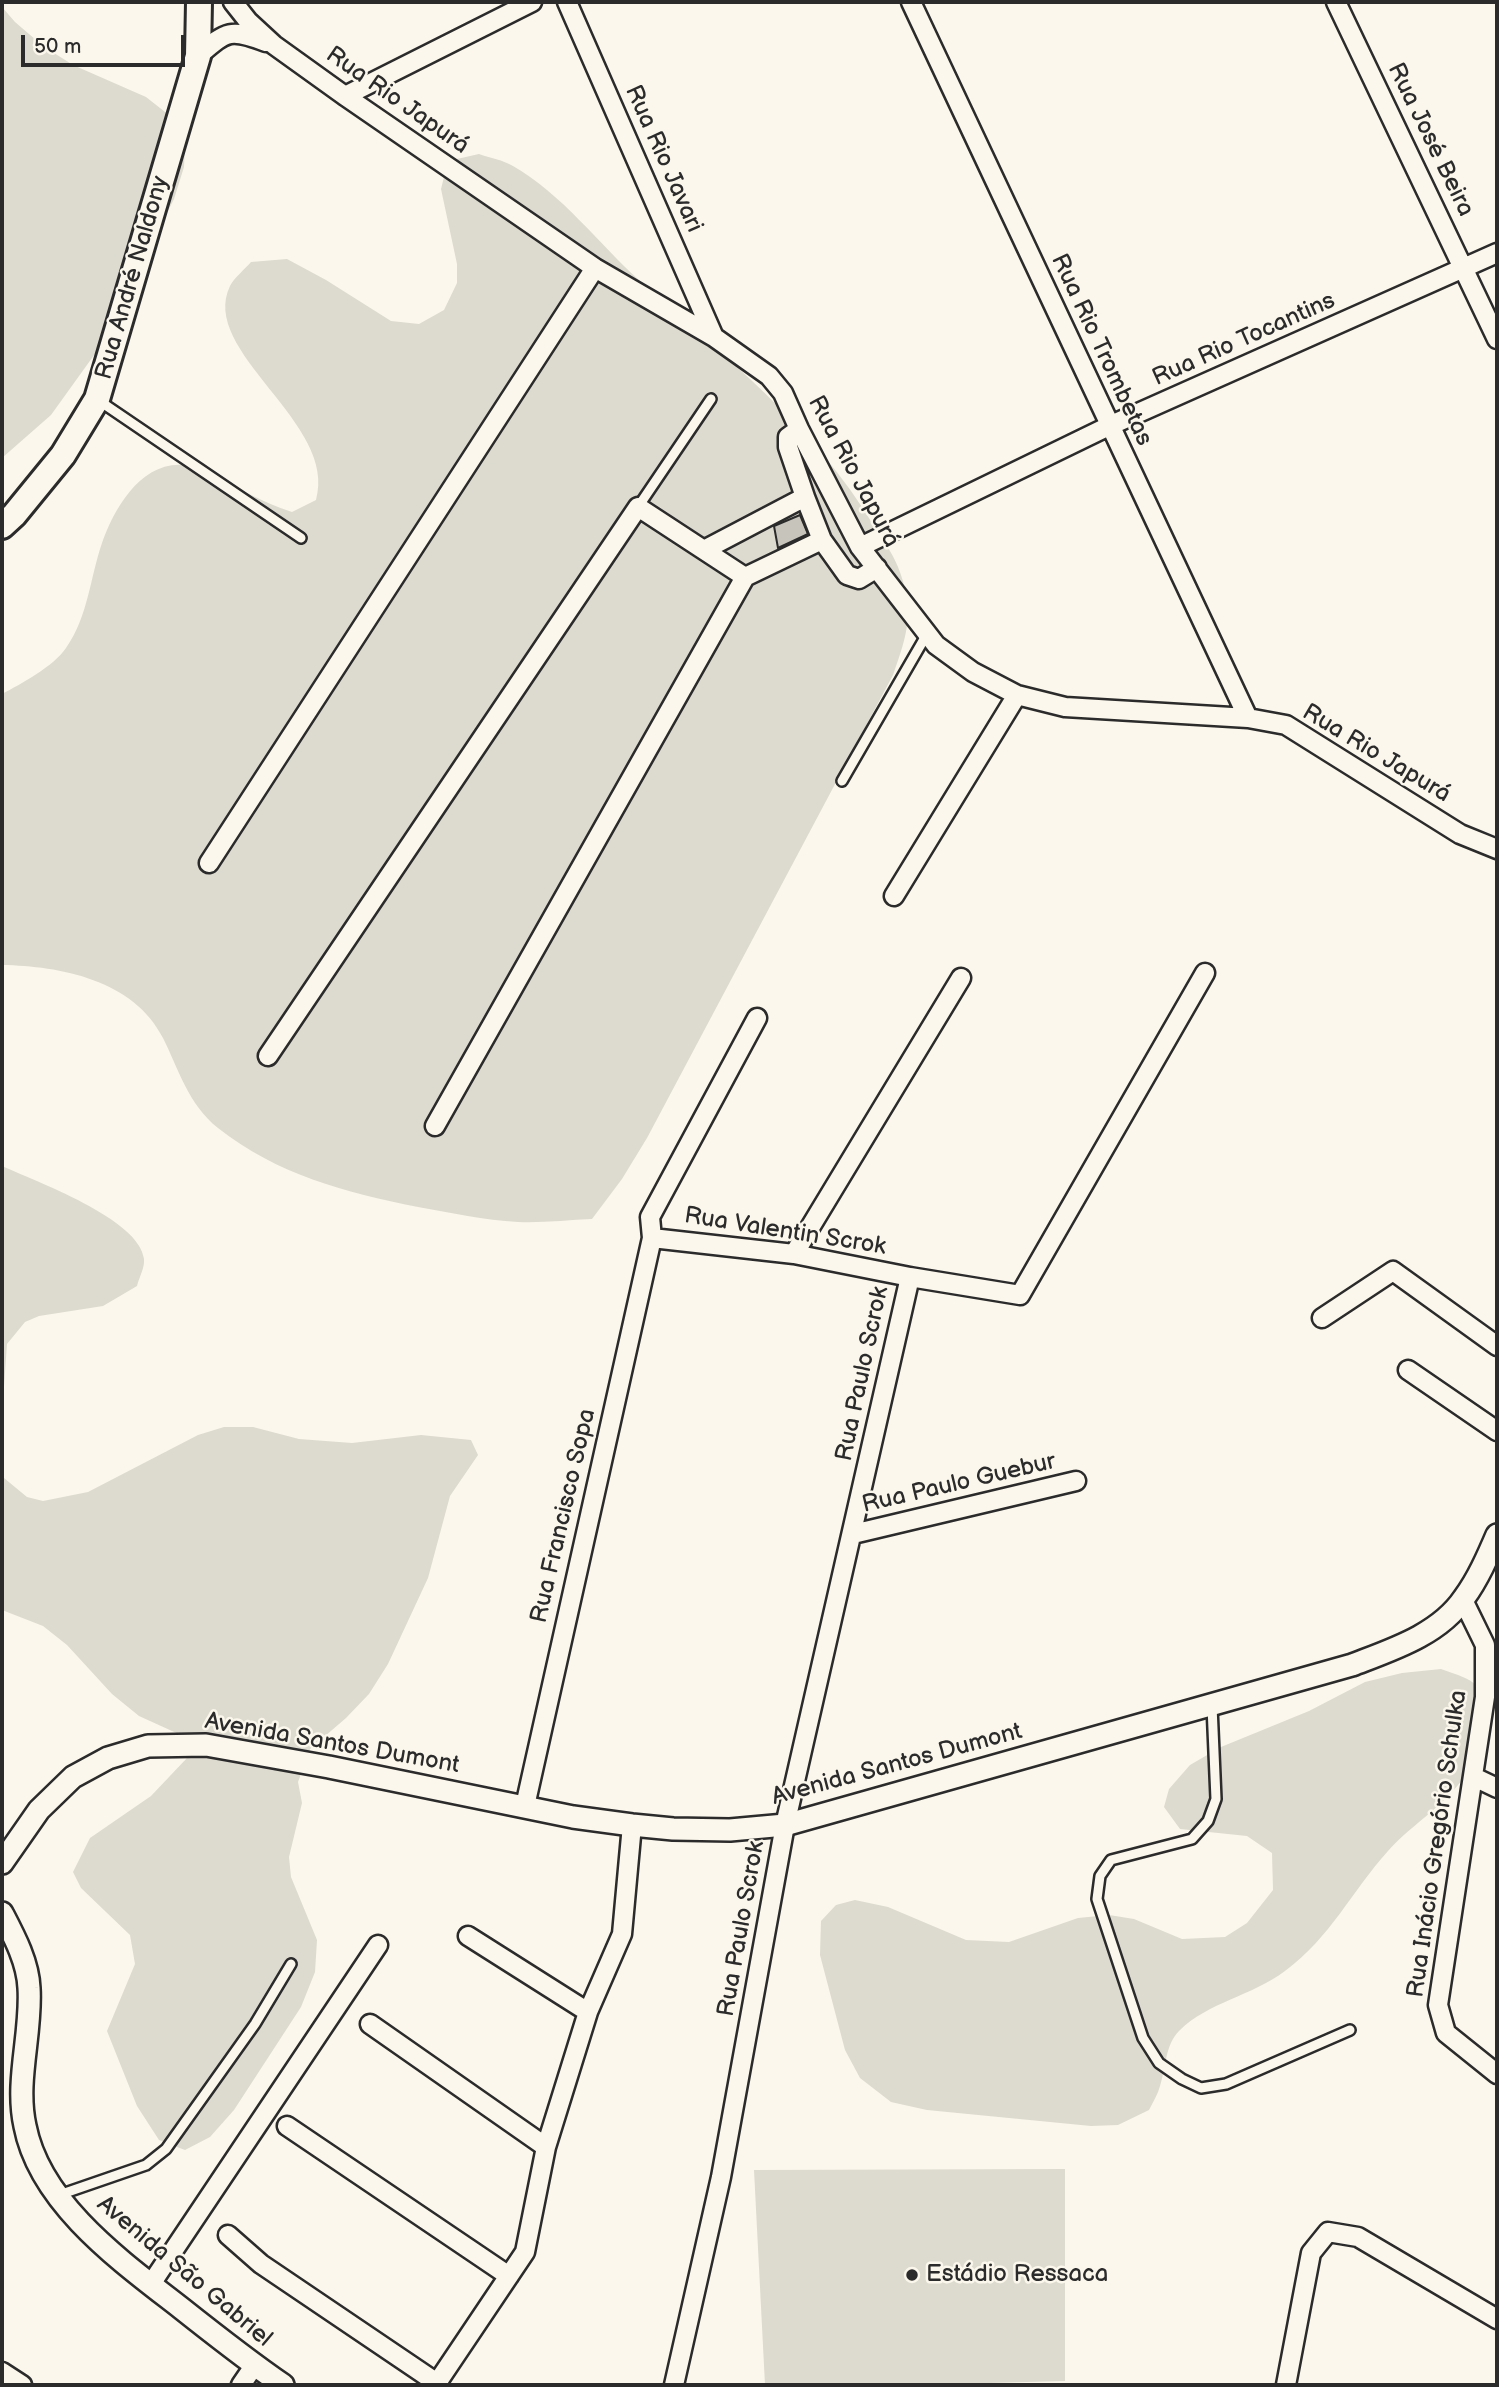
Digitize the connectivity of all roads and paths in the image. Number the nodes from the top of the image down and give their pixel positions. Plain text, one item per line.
1 (199, 2) edge
2 (233, 2) edge
3 (532, 2) edge
4 (567, 2) edge
5 (911, 2) edge
6 (1336, 2) edge
7 (274, 45) junction
8 (198, 56) junction
9 (345, 96) junction
10 (1497, 253) edge
11 (595, 268) junction
12 (1465, 269) junction
13 (714, 337) junction
14 (1497, 339) edge
15 (97, 399) junction
16 (711, 399) dead end
17 (1109, 426) junction
18 (799, 429) junction
19 (805, 497) junction
20 (638, 507) junction
21 (2, 526) edge
22 (301, 537) dead end
23 (822, 540) junction
24 (860, 547) junction
25 (704, 550) junction
26 (877, 568) junction
27 (745, 577) junction
28 (927, 634) junction
29 (1017, 695) junction
30 (1248, 718) junction
31 (842, 781) dead end
32 (1497, 849) edge
33 (209, 863) dead end
34 (894, 897) dead end
35 (1205, 973) dead end
36 (961, 978) dead end
37 (757, 1018) dead end
38 (268, 1056) dead end
39 (435, 1126) dead end
40 (652, 1238) junction
41 (794, 1254) junction
42 (910, 1277) junction
43 (1322, 1318) dead end
44 (1497, 1346) edge
45 (1408, 1370) dead end
46 (1497, 1432) edge
47 (1076, 1481) dead end
48 (853, 1534) junction
49 (1497, 1535) edge
50 (1463, 1600) junction
51 (1212, 1705) junction
52 (1474, 1777) junction
53 (1497, 1788) edge
54 (525, 1806) junction
55 (632, 1825) junction
56 (785, 1825) junction
57 (2, 1863) edge
58 (2, 1913) edge
59 (468, 1936) dead end
60 (378, 1945) dead end
61 (291, 1964) dead end
62 (588, 2012) junction
63 (370, 2024) dead end
64 (1350, 2030) dead end
65 (1497, 2074) edge
66 (288, 2126) dead end
67 (546, 2147) junction
68 (57, 2196) junction
69 (228, 2235) dead end
70 (509, 2276) junction
71 (151, 2284) junction
72 (1497, 2319) edge
73 (254, 2365) junction
74 (2, 2372) edge
75 (22, 2385) edge
76 (241, 2385) edge
77 (283, 2385) edge
78 (674, 2385) edge
79 (1286, 2385) edge

1 - 8 main road, Rua André Naldony
2 - 7 street, Rua Rio Japurá
3 - 9 street
4 - 13 street, Rua Rio Javari
5 - 17 street, Rua Rio Trombetas
6 - 12 street, Rua José Beira
7 - 8 street, Rua Rio Japurá
7 - 9 street, Rua Rio Japurá
8 - 15 main road, Rua André Naldony
9 - 11 street, Rua Rio Japurá
10 - 12 street, Rua Rio Tocantins
11 - 13 street, Rua Rio Japurá
11 - 33 street
12 - 14 street, Rua José Beira
12 - 17 street, Rua Rio Tocantins
13 - 18 street, Rua Rio Japurá
15 - 21 main road, Rua André Naldony
15 - 22 lane
16 - 20 lane
17 - 24 street, Rua Rio Tocantins
17 - 30 street, Rua Rio Trombetas
18 - 19 street
18 - 24 street, Rua Rio Japurá
19 - 23 street
19 - 25 street
20 - 25 street
20 - 38 street
23 - 26 street
23 - 27 street
24 - 26 street, Rua Rio Japurá
25 - 27 street
26 - 28 street, Rua Rio Japurá
27 - 39 street
28 - 29 street, Rua Rio Japurá
28 - 31 lane
29 - 30 street, Rua Rio Japurá
29 - 34 street
30 - 32 street, Rua Rio Japurá
35 - 42 street, Rua Valentin Scrok
36 - 41 street
37 - 40 street, Rua Francisco Sopa
40 - 41 street, Rua Valentin Scrok
40 - 54 street, Rua Francisco Sopa
41 - 42 street, Rua Valentin Scrok
42 - 48 street, Rua Paulo Scrok
43 - 44 street
45 - 46 street
47 - 48 street, Rua Paulo Guebur
48 - 56 street, Rua Paulo Scrok
49 - 50 street, Avenida Santos Dumont
50 - 51 street, Avenida Santos Dumont
50 - 52 street, Rua Inácio Gregório Schulka
51 - 56 street, Avenida Santos Dumont
51 - 64 lane
52 - 53 street
52 - 65 street, Rua Inácio Gregório Schulka
54 - 55 street, Avenida Santos Dumont
54 - 57 street, Avenida Santos Dumont
55 - 56 street, Avenida Santos Dumont
55 - 62 street
56 - 78 street, Rua Paulo Scrok
58 - 68 street, Avenida São Gabriel
59 - 62 street
60 - 71 street
61 - 68 lane
62 - 67 street
63 - 67 street
66 - 70 street
67 - 70 street
68 - 71 street, Avenida São Gabriel
69 - 70 street
71 - 73 street, Avenida São Gabriel
72 - 79 street
73 - 76 street
73 - 77 street, Avenida São Gabriel
74 - 75 street

